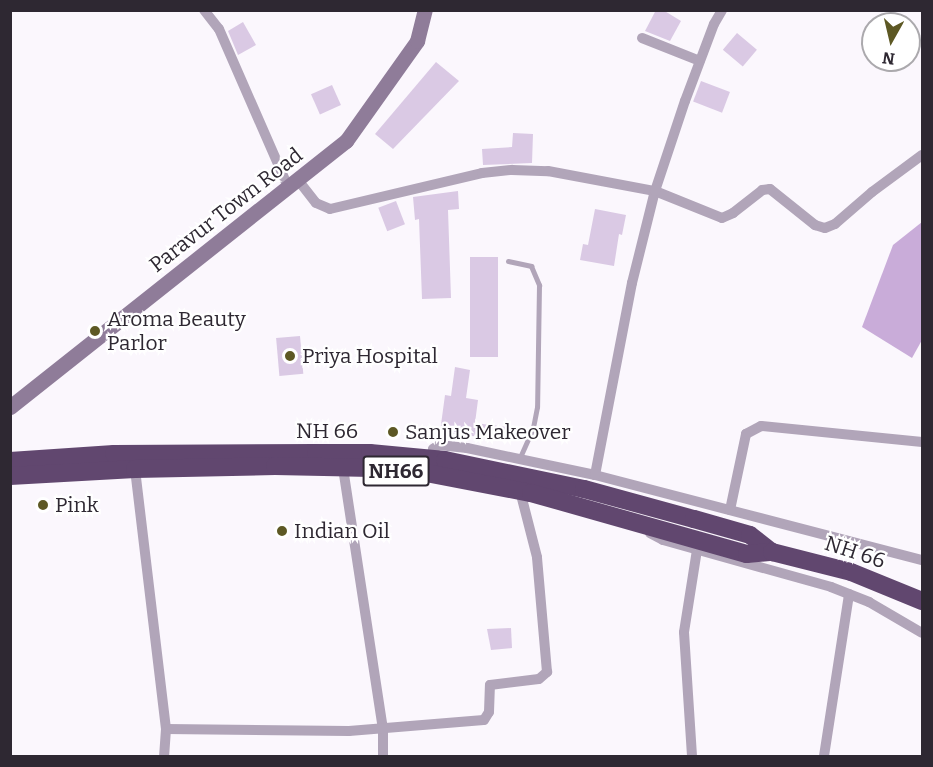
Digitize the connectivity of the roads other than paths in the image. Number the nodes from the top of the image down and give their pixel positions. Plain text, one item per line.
1 (204, 10) edge
2 (425, 10) edge
3 (722, 10) edge
4 (642, 38) dead end
5 (700, 61) junction
6 (922, 155) edge
7 (293, 184) junction
8 (655, 191) junction
9 (508, 261) dead end
10 (10, 407) edge
11 (922, 442) edge
12 (431, 458) junction
13 (519, 459) junction
14 (10, 461) edge
15 (343, 468) junction
16 (135, 469) junction
17 (595, 475) junction
18 (10, 476) edge
19 (520, 491) junction
20 (730, 510) junction
21 (643, 523) junction
22 (697, 550) junction
23 (772, 552) junction
24 (922, 560) edge
25 (849, 594) junction
26 (922, 601) edge
27 (922, 633) edge
28 (383, 728) junction
29 (166, 729) junction
30 (164, 756) edge
31 (383, 756) edge
32 (692, 756) edge
33 (824, 756) edge

1 - 7 street
2 - 7 main road, Paravur Town Road
3 - 5 street
4 - 5 street
5 - 8 street
6 - 8 street
7 - 8 street
7 - 10 main road, Paravur Town Road
8 - 17 street
9 - 13 lane
11 - 20 street
12 - 13 street
12 - 14 highway, NH 66 / NH66
12 - 23 highway, NH 66 / NH66
13 - 17 street
15 - 16 highway, NH 66 / NH66
15 - 19 highway, NH 66 / NH66
15 - 28 street
16 - 18 highway, NH 66 / NH66
16 - 29 street
17 - 20 street
19 - 21 highway, NH 66 / NH66
19 - 28 street
20 - 24 street
21 - 22 street
21 - 23 highway, NH 66 / NH66
22 - 25 street
22 - 32 street
23 - 26 highway, NH 66 / NH66
25 - 27 street
25 - 33 street
28 - 29 street
28 - 31 street
29 - 30 street

